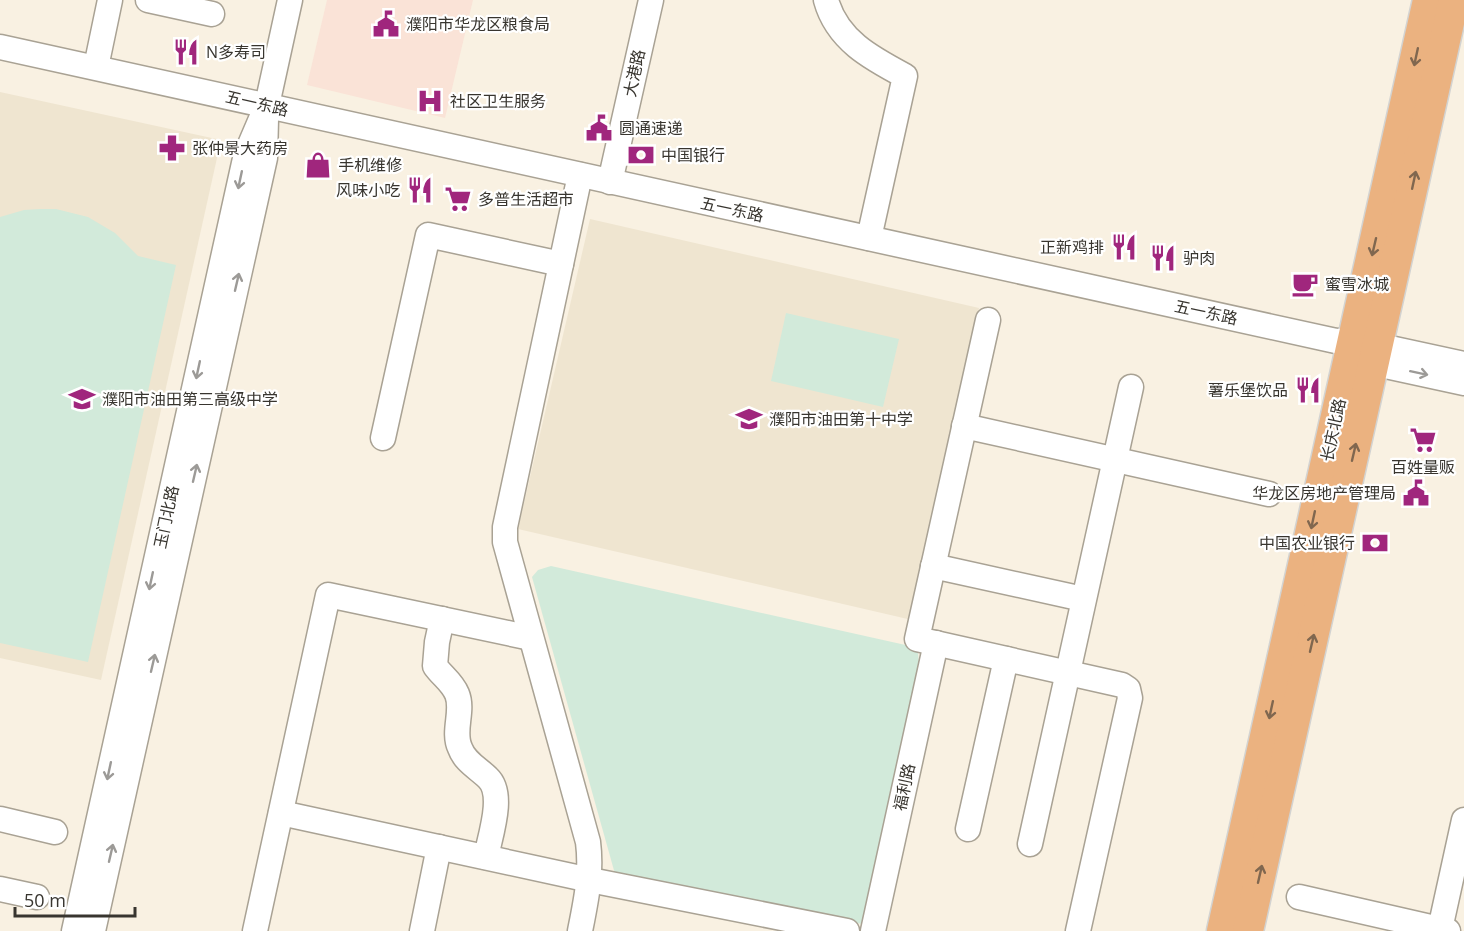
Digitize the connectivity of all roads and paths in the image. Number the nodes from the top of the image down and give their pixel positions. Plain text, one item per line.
1 (110, 0) edge
2 (148, 0) edge
3 (290, 0) edge
4 (651, 0) edge
5 (826, 0) edge
6 (1428, 0) edge
7 (1454, 0) edge
8 (212, 14) dead end
9 (0, 47) edge
10 (0, 63) edge
11 (96, 67) junction
12 (264, 116) junction
13 (579, 182) junction
14 (610, 182) junction
15 (869, 238) junction
16 (561, 264) junction
17 (988, 320) dead end
18 (1363, 352) junction
19 (1464, 364) edge
20 (1464, 383) edge
21 (1131, 387) dead end
22 (964, 426) junction
23 (383, 438) dead end
24 (1114, 460) junction
25 (1269, 494) dead end
26 (933, 566) junction
27 (1083, 600) junction
28 (442, 619) junction
29 (531, 638) junction
30 (936, 643) junction
31 (1006, 659) junction
32 (1067, 672) junction
33 (281, 813) junction
34 (0, 819) edge
35 (1464, 820) edge
36 (968, 829) dead end
37 (55, 832) dead end
38 (1030, 844) dead end
39 (439, 847) junction
40 (486, 857) junction
41 (590, 880) junction
42 (0, 889) edge
43 (37, 897) dead end
44 (1299, 897) dead end
45 (1444, 930) edge
46 (74, 931) edge
47 (93, 931) edge
48 (255, 931) edge
49 (422, 931) edge
50 (580, 931) edge
51 (847, 931) edge
52 (873, 931) edge
53 (1078, 931) edge
54 (1222, 931) edge
55 (1248, 931) edge

1 - 11 street
2 - 8 street
3 - 12 street, 玉门北路
4 - 14 street, 大港路
5 - 15 street
6 -> 18 main road, 长庆北路
18 -> 7 main road, 长庆北路
9 - 11 street, 五一东路
10 - 12 street, 五一东路
11 - 12 street, 五一东路
12 - 13 street, 五一东路
12 -> 46 street, 玉门北路
47 -> 12 street, 玉门北路
13 - 14 street, 五一东路
13 - 16 street
13 - 18 street, 五一东路
14 - 15 street, 五一东路
15 - 18 street, 五一东路
16 - 23 street
16 - 29 street
17 - 22 street
18 - 19 street, 五一东路
18 -> 20 street, 五一东路
18 -> 54 main road, 长庆北路
55 -> 18 main road, 长庆北路
21 - 24 street
22 - 24 street
22 - 26 street
24 - 25 street
24 - 27 street
26 - 27 street
26 - 30 street
27 - 32 street
28 - 29 street
28 - 33 street
28 - 40 street
29 - 41 street
30 - 31 street
30 - 52 street, 福利路
31 - 32 street
31 - 36 street
32 - 38 street
32 - 53 street
33 - 39 street
33 - 48 street
34 - 37 street
35 - 45 street
39 - 40 street
39 - 49 street
40 - 41 street
41 - 50 street
41 - 51 street
42 - 43 street
44 - 45 street

